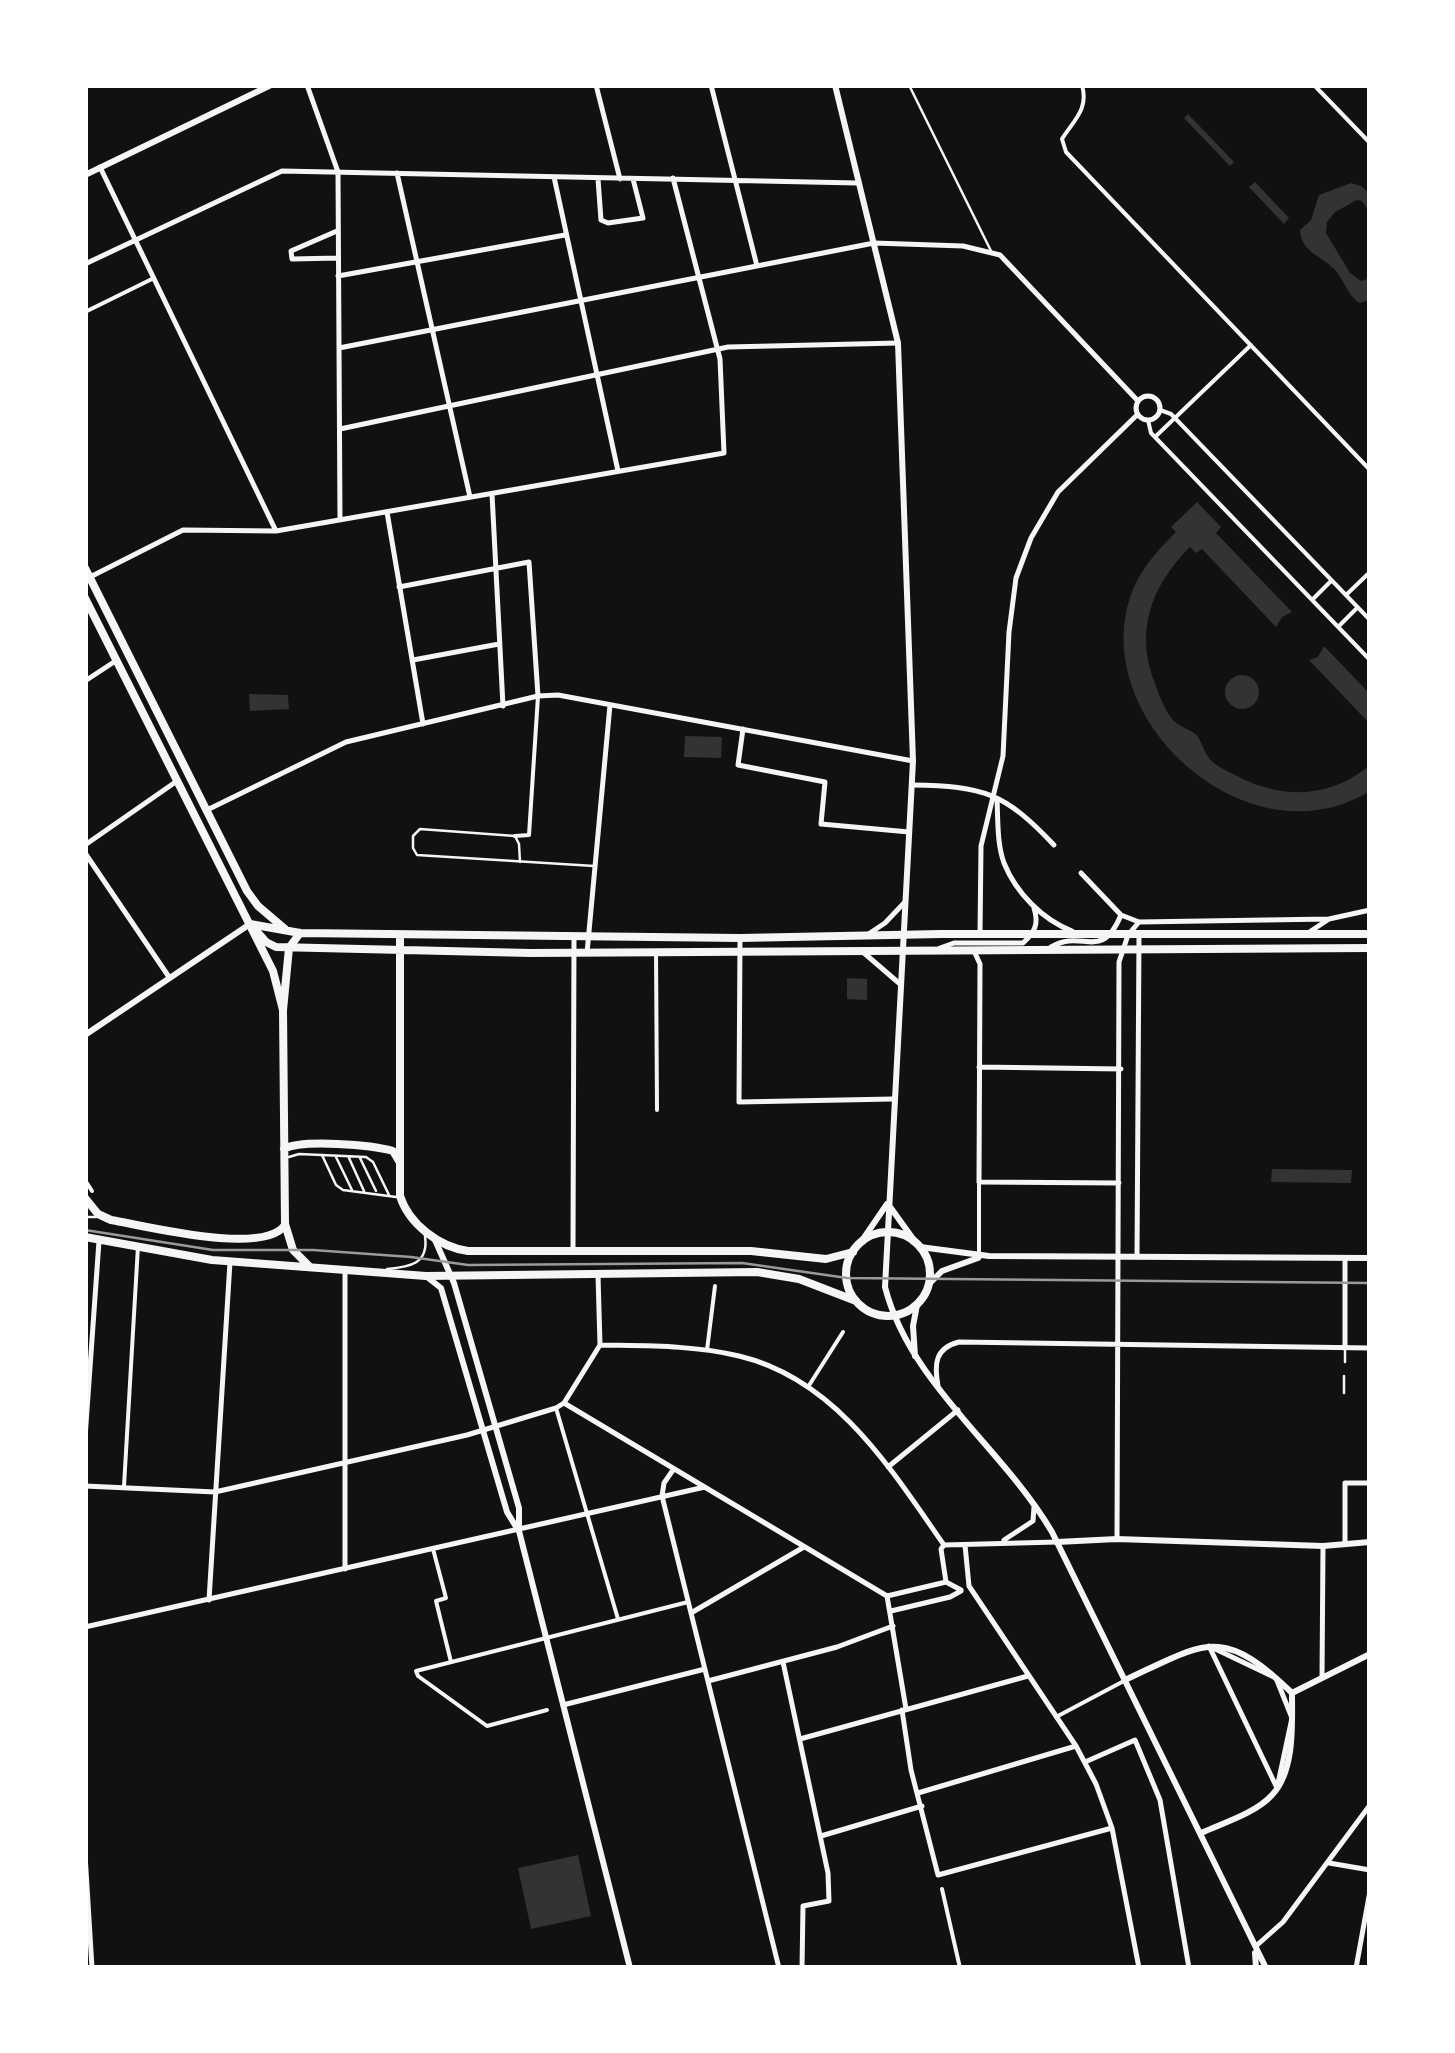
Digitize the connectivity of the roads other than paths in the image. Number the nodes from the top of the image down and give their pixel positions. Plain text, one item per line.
1 (271, 85) edge
2 (306, 85) edge
3 (596, 85) edge
4 (711, 85) edge
5 (835, 85) edge
6 (910, 85) edge
7 (1082, 85) edge
8 (1314, 85) edge
9 (1370, 144) edge
10 (100, 168) junction
11 (338, 172) junction
12 (397, 174) junction
13 (85, 175) edge
14 (554, 176) junction
15 (673, 178) junction
16 (598, 179) junction
17 (620, 179) junction
18 (633, 179) junction
19 (736, 181) junction
20 (858, 183) junction
21 (337, 231) junction
22 (566, 234) junction
23 (134, 239) junction
24 (874, 243) junction
25 (991, 253) junction
26 (338, 258) junction
27 (418, 262) junction
28 (85, 264) edge
29 (758, 267) junction
30 (338, 276) junction
31 (154, 278) junction
32 (699, 279) junction
33 (580, 302) junction
34 (85, 312) edge
35 (433, 330) junction
36 (898, 343) junction
37 (1251, 346) junction
38 (339, 348) junction
39 (718, 350) junction
40 (597, 376) junction
41 (1138, 401) junction
42 (450, 406) junction
43 (1160, 410) junction
44 (1138, 414) junction
45 (1175, 418) junction
46 (1148, 420) junction
47 (340, 428) junction
48 (1156, 437) junction
49 (1370, 470) edge
50 (618, 472) junction
51 (492, 494) junction
52 (470, 497) junction
53 (386, 512) junction
54 (340, 520) junction
55 (276, 531) junction
56 (496, 569) junction
57 (1370, 572) edge
58 (87, 573) edge
59 (1331, 580) junction
60 (400, 587) junction
61 (1346, 595) junction
62 (85, 598) edge
63 (1312, 600) junction
64 (1358, 608) junction
65 (1370, 620) edge
66 (1338, 626) junction
67 (500, 644) junction
68 (117, 660) junction
69 (413, 660) junction
70 (1370, 660) edge
71 (85, 682) edge
72 (538, 696) junction
73 (610, 705) junction
74 (503, 706) junction
75 (423, 724) junction
76 (743, 729) junction
77 (913, 761) junction
78 (178, 780) junction
79 (912, 785) junction
80 (996, 795) junction
81 (207, 810) junction
82 (909, 832) junction
83 (515, 836) junction
84 (85, 844) edge
85 (1054, 844) dead end
86 (85, 854) edge
87 (520, 862) junction
88 (596, 866) junction
89 (1081, 873) dead end
90 (906, 901) junction
91 (1033, 905) junction
92 (1370, 910) edge
93 (1121, 915) junction
94 (1329, 919) junction
95 (1139, 922) junction
96 (250, 924) junction
97 (288, 930) junction
98 (300, 934) junction
99 (980, 934) junction
100 (1032, 934) junction
101 (1080, 934) junction
102 (1370, 934) edge
103 (400, 935) junction
104 (904, 935) junction
105 (1113, 935) junction
106 (1128, 935) junction
107 (1140, 935) junction
108 (1306, 935) junction
109 (864, 936) junction
110 (574, 937) junction
111 (589, 937) junction
112 (740, 938) junction
113 (288, 948) junction
114 (1370, 948) edge
115 (1140, 949) junction
116 (400, 950) junction
117 (904, 950) junction
118 (934, 950) junction
119 (974, 950) junction
120 (1048, 950) junction
121 (1123, 950) junction
122 (740, 951) junction
123 (656, 952) junction
124 (574, 953) junction
125 (587, 953) junction
126 (864, 953) junction
127 (170, 977) junction
128 (900, 984) junction
129 (283, 1010) junction
130 (85, 1035) edge
131 (979, 1068) junction
132 (1120, 1069) junction
133 (893, 1099) junction
134 (658, 1110) dead end
135 (284, 1149) junction
136 (322, 1155) junction
137 (336, 1156) junction
138 (348, 1156) junction
139 (359, 1156) junction
140 (284, 1162) junction
141 (400, 1166) junction
142 (85, 1180) edge
143 (979, 1182) junction
144 (1120, 1183) junction
145 (352, 1192) junction
146 (365, 1193) junction
147 (88, 1194) edge
148 (377, 1194) junction
149 (389, 1195) junction
150 (401, 1201) junction
151 (887, 1203) junction
152 (85, 1217) edge
153 (102, 1217) junction
154 (285, 1224) junction
155 (423, 1229) junction
156 (886, 1233) junction
157 (85, 1237) edge
158 (435, 1240) junction
159 (99, 1241) junction
160 (918, 1245) junction
161 (138, 1246) junction
162 (856, 1248) junction
163 (573, 1250) junction
164 (979, 1255) junction
165 (989, 1256) junction
166 (1118, 1257) junction
167 (1137, 1257) junction
168 (1346, 1258) junction
169 (1370, 1258) edge
170 (230, 1262) junction
171 (312, 1268) junction
172 (343, 1269) junction
173 (370, 1271) junction
174 (598, 1272) junction
175 (426, 1276) junction
176 (452, 1276) junction
177 (929, 1284) junction
178 (715, 1286) dead end
179 (856, 1301) junction
180 (916, 1305) junction
181 (892, 1316) junction
182 (843, 1332) dead end
183 (600, 1345) junction
184 (1116, 1346) junction
185 (1345, 1348) junction
186 (1370, 1348) edge
187 (706, 1350) junction
188 (915, 1358) junction
189 (1345, 1362) dead end
190 (1344, 1376) dead end
191 (938, 1386) junction
192 (808, 1387) junction
193 (1344, 1392) dead end
194 (564, 1403) junction
195 (556, 1408) junction
196 (958, 1410) junction
197 (496, 1427) junction
198 (483, 1431) junction
199 (85, 1438) edge
200 (346, 1463) junction
201 (888, 1467) junction
202 (672, 1470) junction
203 (1370, 1483) edge
204 (85, 1486) edge
205 (124, 1488) junction
206 (705, 1488) junction
207 (216, 1492) junction
208 (662, 1496) junction
209 (1034, 1504) junction
210 (587, 1513) junction
211 (519, 1531) junction
212 (1118, 1539) junction
213 (1002, 1542) junction
214 (1056, 1542) junction
215 (1345, 1542) junction
216 (1370, 1542) edge
217 (944, 1545) junction
218 (964, 1545) junction
219 (1323, 1546) junction
220 (804, 1547) junction
221 (433, 1549) junction
222 (344, 1569) junction
223 (946, 1582) junction
224 (969, 1586) junction
225 (962, 1590) junction
226 (887, 1596) junction
227 (209, 1600) junction
228 (688, 1602) junction
229 (891, 1611) junction
230 (691, 1612) junction
231 (618, 1620) junction
232 (894, 1626) junction
233 (85, 1628) edge
234 (547, 1638) junction
235 (1209, 1646) junction
236 (1370, 1654) edge
237 (451, 1662) junction
238 (783, 1662) junction
239 (705, 1669) junction
240 (1028, 1676) junction
241 (1276, 1678) junction
242 (1322, 1678) junction
243 (1125, 1680) junction
244 (708, 1681) junction
245 (1292, 1694) junction
246 (563, 1705) junction
247 (547, 1710) dead end
248 (904, 1710) junction
249 (1056, 1717) junction
250 (1292, 1718) junction
251 (800, 1740) junction
252 (1076, 1746) junction
253 (1085, 1762) junction
254 (1277, 1788) junction
255 (918, 1793) junction
256 (1370, 1805) edge
257 (922, 1806) junction
258 (1112, 1828) junction
259 (1201, 1833) junction
260 (821, 1836) junction
261 (85, 1854) edge
262 (1327, 1863) junction
263 (1370, 1870) edge
264 (942, 1889) dead end
265 (1370, 1890) edge
266 (88, 1943) edge
267 (1255, 1947) junction
268 (88, 1967) edge
269 (630, 1968) edge
270 (780, 1968) edge
271 (802, 1968) edge
272 (960, 1968) edge
273 (1139, 1968) edge
274 (1189, 1968) edge
275 (1256, 1968) edge
276 (1266, 1968) edge
277 (1356, 1968) edge

1 - 10 main road
2 - 11 street
3 - 17 street
4 - 19 street
5 - 20 main road
6 - 25 lane
7 - 37 street
8 - 9 street
10 - 13 main road
10 - 23 street
11 - 12 street
11 - 21 street
11 - 23 street
12 - 14 street
12 - 27 street
14 - 16 street
14 - 22 street
15 - 18 street
15 - 19 street
15 - 32 street
16 - 17 street
16 - 18 street
17 - 18 street
19 - 20 street
19 - 29 street
20 - 24 main road
21 - 26 street
21 - 26 street
22 - 27 street
22 - 33 street
23 - 28 street
23 - 31 street
24 - 25 street
24 - 29 street
24 - 36 main road
25 - 41 street
26 - 30 street
27 - 30 street
27 - 35 street
29 - 32 street
30 - 38 street
31 - 34 street
31 - 55 street
32 - 33 street
32 - 39 street
33 - 35 street
33 - 40 street
35 - 38 street
35 - 42 street
36 - 39 street
36 - 77 main road
37 - 45 street
37 - 49 street
38 - 47 street
39 - 40 street
39 - 50 street
40 - 42 street
40 - 50 street
41 - 43 street
41 - 44 street
42 - 47 street
42 - 52 street
43 - 45 street
43 - 46 street
44 - 46 street
44 - 80 street
45 - 48 street
45 - 59 street
46 - 48 street
47 - 54 street
48 - 63 street
50 - 51 street
51 - 52 street
51 - 56 street
52 - 53 street
53 - 54 street
53 - 60 street
54 - 55 street
55 - 58 street
56 - 60 street
56 - 67 street
56 - 72 street
57 - 61 street
58 - 81 main road
59 - 61 street
59 - 63 street
60 - 69 street
61 - 64 street
62 - 68 main road
63 - 66 street
64 - 65 street
64 - 66 street
66 - 70 street
67 - 69 street
67 - 74 street
68 - 71 street
68 - 78 main road
69 - 75 street
72 - 73 street
72 - 74 street
72 - 83 street
73 - 76 street
73 - 88 street
74 - 75 street
75 - 81 street
76 - 77 street
76 - 82 street
77 - 79 main road
78 - 84 street
78 - 96 main road
79 - 80 street
79 - 82 main road
80 - 85 street
80 - 91 street
80 - 99 street
81 - 97 main road
82 - 90 main road
83 - 87 lane
83 - 87 lane
86 - 127 street
87 - 88 lane
88 - 111 street
89 - 93 street
90 - 104 main road
90 - 109 street
91 - 100 street
91 - 101 street
92 - 94 street
93 - 95 street
93 - 105 street
94 - 95 street
94 - 108 street
95 - 106 street
95 - 107 street
96 - 97 main road
96 - 113 main road
96 - 127 main road
96 - 129 main road
97 - 98 main road
98 - 103 main road
98 - 113 main road
99 - 100 main road
99 - 104 main road
100 - 101 main road
100 - 118 street
101 - 105 main road
102 - 108 main road
103 - 110 main road
103 - 116 main road
104 - 109 main road
104 - 117 main road
105 - 106 main road
105 - 120 street
106 - 107 main road
106 - 121 street
107 - 108 main road
107 - 115 street
109 - 112 main road
110 - 111 main road
110 - 124 street
111 - 112 main road
111 - 125 street
112 - 122 street
113 - 116 main road
113 - 129 main road
114 - 115 main road
115 - 121 main road
115 - 167 street
116 - 124 main road
116 - 141 main road
117 - 118 main road
117 - 126 main road
117 - 128 main road
118 - 119 main road
119 - 120 main road
119 - 131 street
120 - 121 main road
121 - 132 street
122 - 123 main road
122 - 126 main road
122 - 133 street
123 - 125 main road
123 - 134 street
124 - 125 main road
124 - 163 street
126 - 128 street
127 - 130 main road
128 - 133 main road
129 - 135 main road
131 - 132 street
131 - 143 street
132 - 144 street
133 - 151 main road
135 - 140 main road
135 - 141 main road
136 - 137 lane
136 - 140 lane
136 - 145 lane
137 - 138 lane
137 - 145 lane
138 - 139 lane
138 - 146 lane
139 - 148 lane
139 - 149 lane
140 - 154 main road
141 - 150 main road
142 - 147 street
143 - 144 street
143 - 164 street
144 - 166 street
145 - 146 lane
146 - 148 lane
147 - 153 main road
148 - 149 lane
149 - 150 lane
150 - 155 main road
151 - 156 main road
151 - 160 main road
151 - 162 main road
152 - 153 lane
153 - 154 main road
154 - 171 main road
155 - 158 main road
155 - 173 lane
156 - 160 main road
156 - 162 main road
156 - 181 main road
157 - 159 main road
158 - 163 main road
158 - 176 main road
159 - 161 main road
159 - 199 street
160 - 164 main road
160 - 177 main road
161 - 170 main road
161 - 205 street
162 - 163 main road
162 - 179 main road
164 - 165 main road
165 - 166 main road
165 - 177 main road
166 - 167 main road
166 - 184 street
167 - 168 main road
168 - 169 main road
168 - 185 street
170 - 171 main road
170 - 207 street
171 - 172 main road
172 - 173 main road
172 - 200 street
173 - 175 main road
174 - 176 main road
174 - 179 main road
174 - 183 street
175 - 176 main road
175 - 198 main road
176 - 197 main road
177 - 180 main road
178 - 187 street
179 - 181 main road
180 - 181 main road
180 - 188 main road
181 - 188 main road
182 - 192 street
183 - 187 street
183 - 194 street
184 - 185 street
184 - 191 street
184 - 212 street
185 - 186 street
185 - 189 lane
187 - 192 street
188 - 191 main road
190 - 193 lane
191 - 196 main road
192 - 201 street
194 - 195 street
194 - 202 street
195 - 197 street
195 - 210 street
196 - 201 street
196 - 209 main road
197 - 198 street
197 - 211 main road
198 - 200 street
198 - 211 main road
200 - 207 street
200 - 222 street
201 - 217 street
202 - 206 street
202 - 208 street
203 - 215 street
204 - 205 street
205 - 207 street
206 - 208 street
206 - 220 street
207 - 227 street
208 - 210 street
208 - 228 street
209 - 213 street
209 - 214 main road
210 - 211 street
210 - 231 street
211 - 221 street
211 - 234 main road
212 - 214 main road
212 - 219 main road
213 - 214 street
213 - 218 street
214 - 243 main road
215 - 216 main road
215 - 219 main road
217 - 218 street
217 - 223 street
218 - 224 street
219 - 242 street
220 - 226 street
220 - 230 street
221 - 222 street
221 - 237 street
222 - 227 street
223 - 225 street
223 - 226 street
224 - 225 street
224 - 240 street
225 - 229 street
226 - 229 street
227 - 233 street
228 - 230 street
228 - 231 street
229 - 232 street
230 - 239 street
231 - 234 street
232 - 238 street
232 - 248 street
234 - 237 street
234 - 246 main road
235 - 241 main road
235 - 243 main road
235 - 254 street
236 - 242 main road
237 - 247 street
238 - 244 street
238 - 251 street
239 - 244 street
239 - 246 street
240 - 248 street
240 - 249 street
241 - 245 main road
241 - 250 street
242 - 245 main road
243 - 249 street
243 - 259 main road
244 - 270 street
245 - 250 main road
246 - 269 main road
248 - 251 street
248 - 255 street
249 - 252 street
250 - 254 main road
251 - 260 street
252 - 253 street
252 - 255 street
253 - 258 street
253 - 274 street
254 - 259 main road
255 - 257 street
256 - 262 street
257 - 258 street
257 - 260 street
258 - 273 street
259 - 267 main road
260 - 271 street
261 - 266 street
262 - 263 street
262 - 267 street
264 - 272 street
265 - 277 street
266 - 268 street
267 - 275 main road
267 - 276 main road

